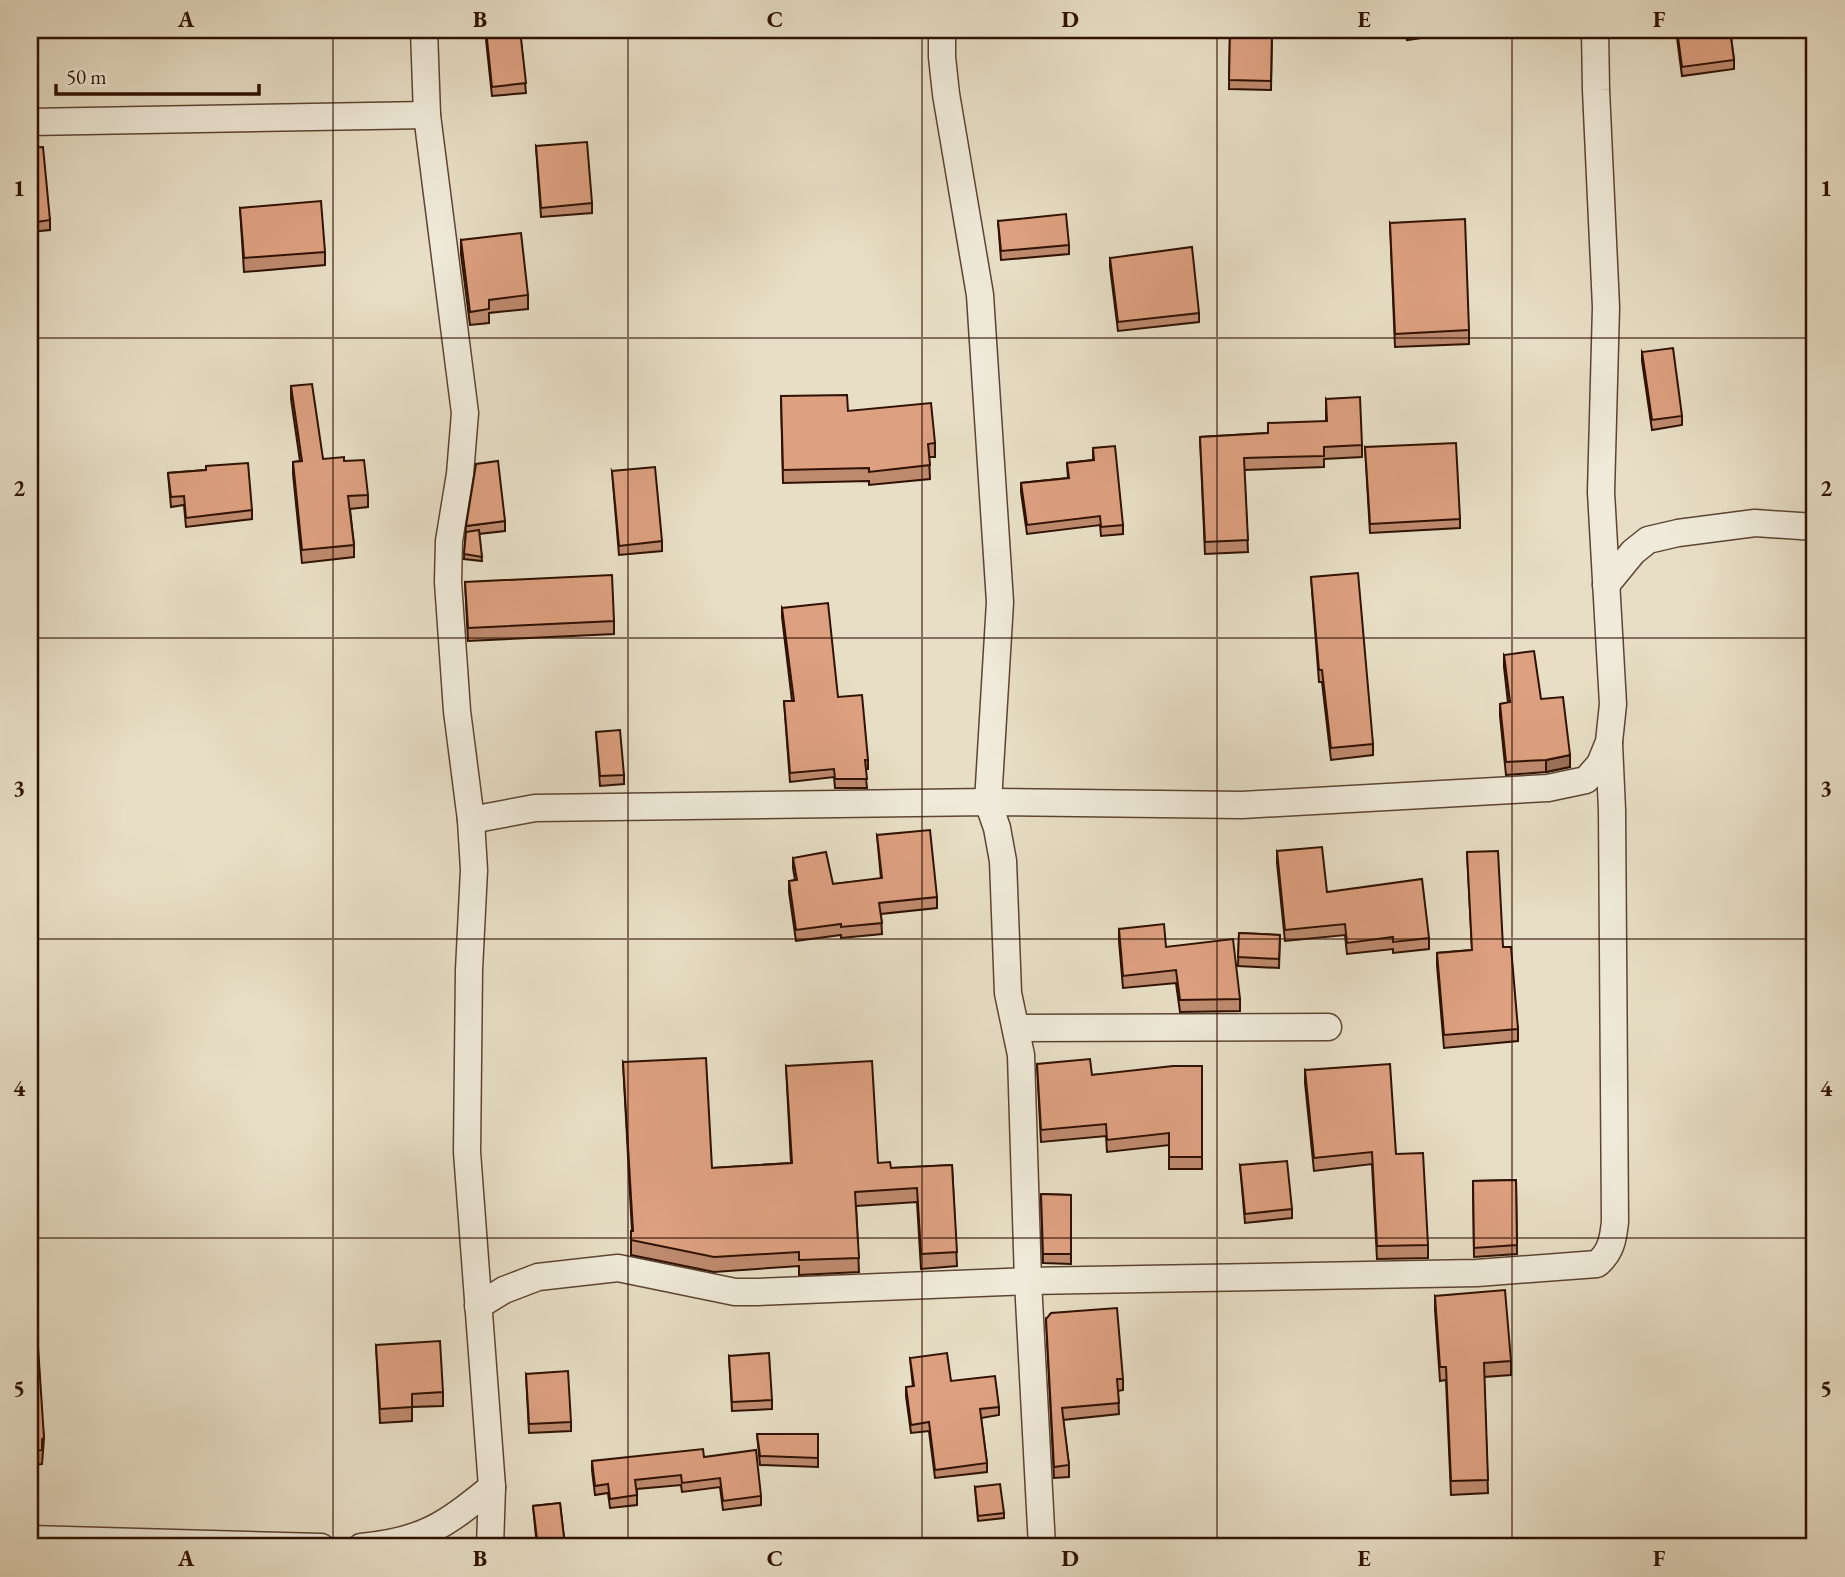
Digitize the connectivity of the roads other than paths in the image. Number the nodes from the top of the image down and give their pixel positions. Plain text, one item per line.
1 (424, 30) edge
2 (943, 30) edge
3 (1595, 30) edge
4 (427, 116) junction
5 (30, 122) edge
6 (1815, 527) edge
7 (1606, 584) junction
8 (1609, 742) junction
9 (988, 802) junction
10 (471, 820) junction
11 (1328, 1027) dead end
12 (1016, 1028) junction
13 (1028, 1281) junction
14 (478, 1306) junction
15 (492, 1487) junction
16 (30, 1539) edge
17 (321, 1547) edge
18 (361, 1547) edge
19 (490, 1547) edge
20 (1042, 1547) edge

1 - 4 street
2 - 9 street
3 - 7 street
4 - 5 street
4 - 10 street
6 - 7 street
7 - 8 street
8 - 9 street
8 - 13 street
9 - 10 street
9 - 12 street
10 - 14 street
11 - 12 street
12 - 13 street
13 - 14 street
13 - 20 street
14 - 15 street
15 - 18 street
15 - 19 street
16 - 17 street

